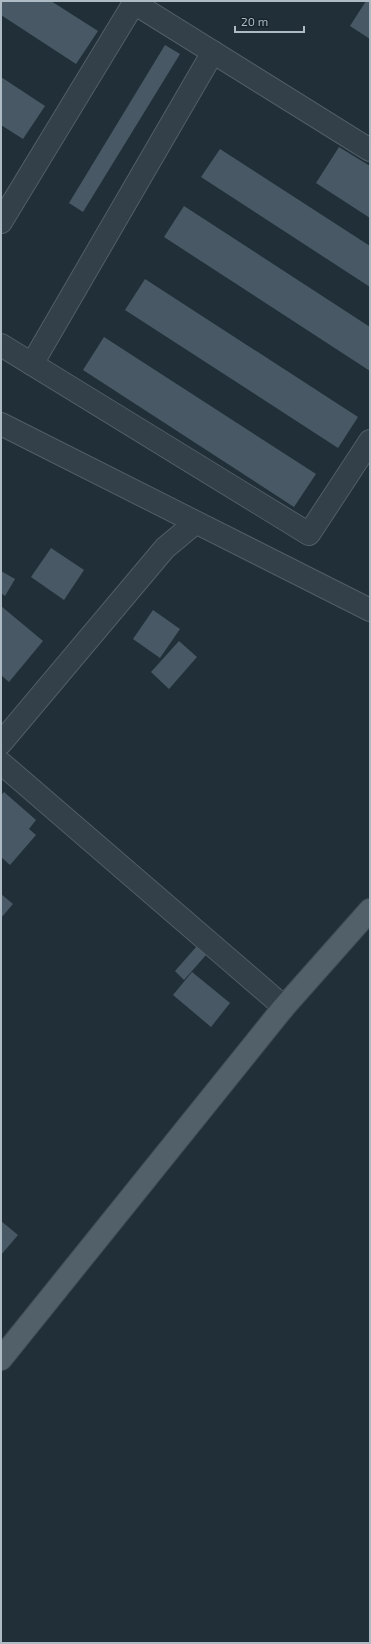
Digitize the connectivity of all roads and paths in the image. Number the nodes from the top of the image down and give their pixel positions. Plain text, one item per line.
1 (213, 52) junction
2 (370, 150) edge
3 (1, 222) edge
4 (1, 345) edge
5 (32, 364) junction
6 (1, 424) edge
7 (370, 441) edge
8 (195, 523) junction
9 (370, 610) edge
10 (1, 743) edge
11 (1, 763) edge
12 (370, 910) edge
13 (284, 1007) junction
14 (1, 1359) edge

1 - 2 street
1 - 3 street
1 - 5 street
4 - 5 street
5 - 7 street
6 - 8 street
8 - 9 street
8 - 10 street
11 - 13 street
12 - 13 main road
13 - 14 main road

